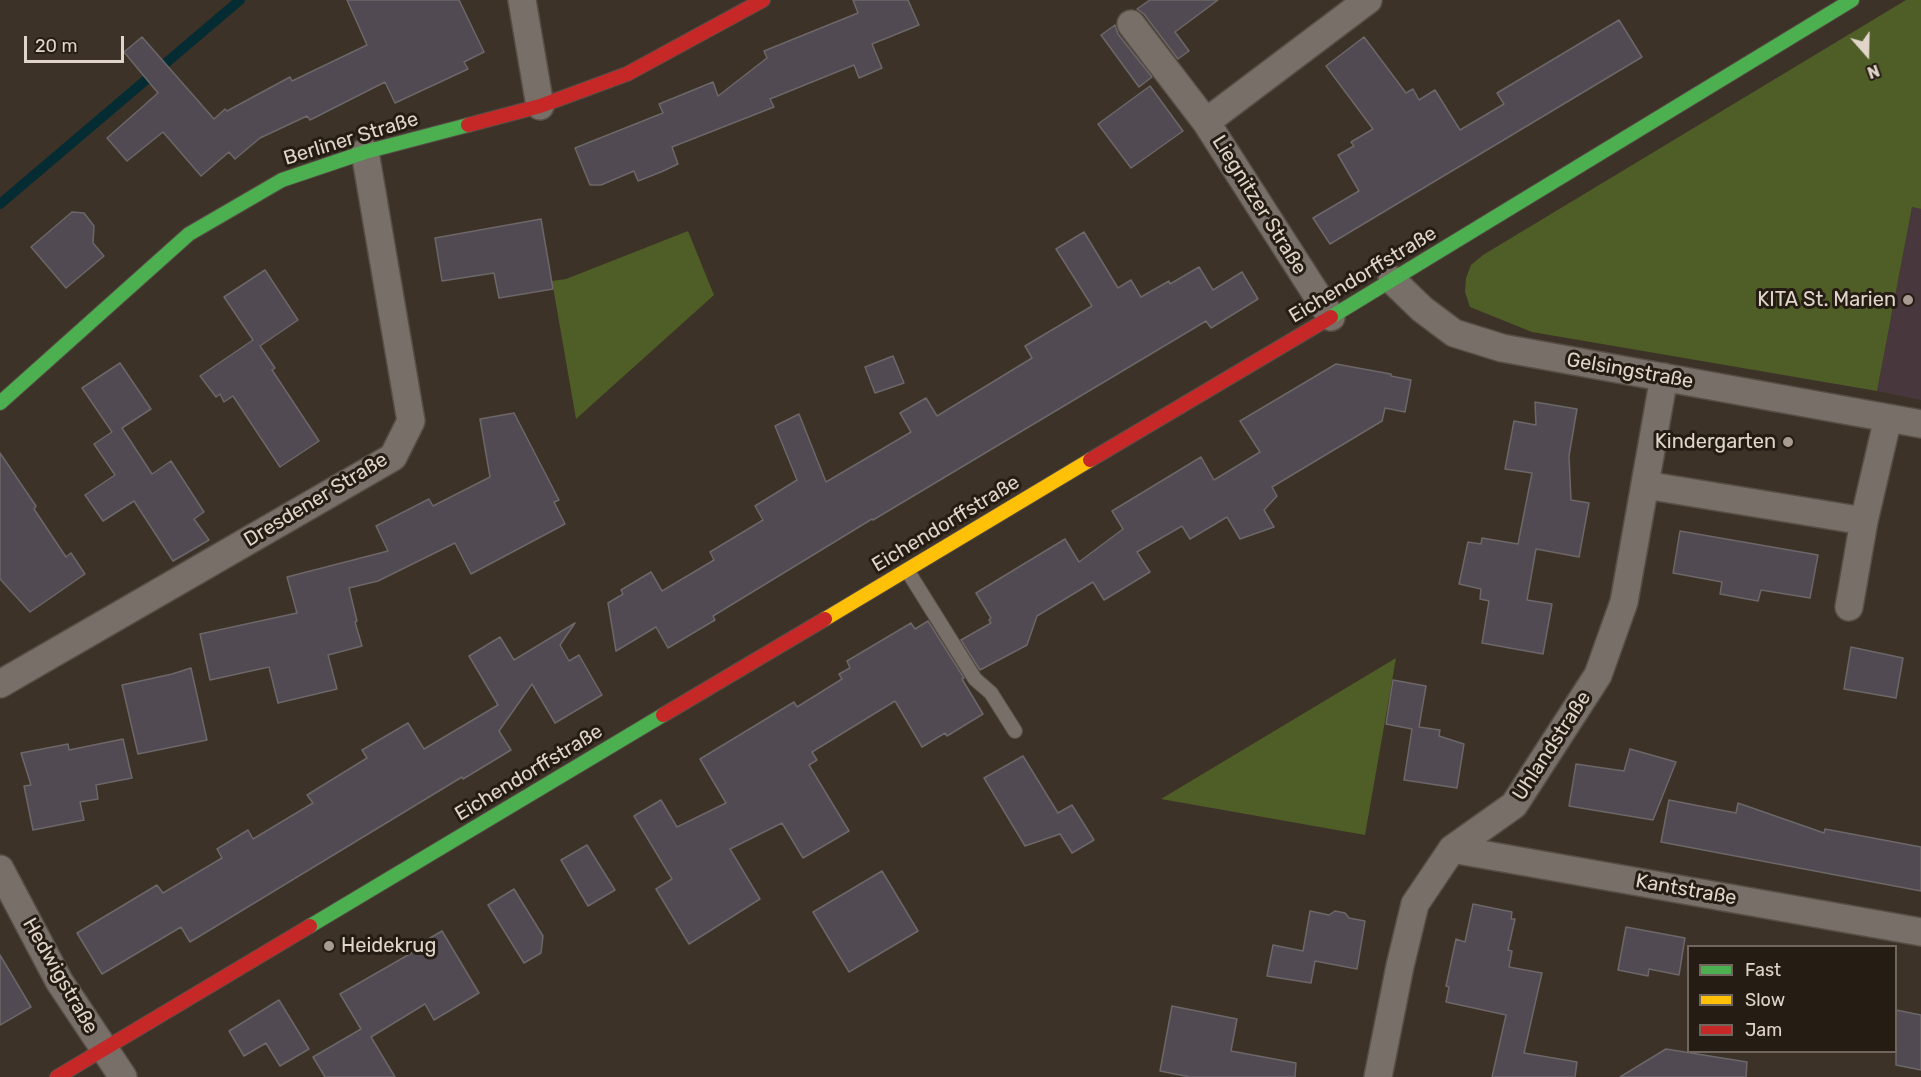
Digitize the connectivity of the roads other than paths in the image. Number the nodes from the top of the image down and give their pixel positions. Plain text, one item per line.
1 (522, 0) edge
2 (764, 0) edge
3 (1368, 0) edge
4 (1850, 0) edge
5 (1131, 24) dead end
6 (540, 106) junction
7 (1206, 122) junction
8 (365, 152) junction
9 (1392, 280) junction
10 (1331, 317) junction
11 (1664, 377) junction
12 (0, 403) edge
13 (1888, 418) junction
14 (1921, 424) edge
15 (1645, 485) junction
16 (1864, 521) junction
17 (907, 570) junction
18 (1849, 607) dead end
19 (0, 684) edge
20 (1015, 731) dead end
21 (1452, 849) junction
22 (0, 869) edge
23 (1921, 932) edge
24 (104, 1050) junction
25 (57, 1077) edge
26 (123, 1077) edge
27 (1378, 1077) edge

1 - 6 street
2 - 6 street, Berliner Straße
3 - 7 street, Liegnitzer Straße
4 - 9 street, Eichendorffstraße
5 - 7 street, Liegnitzer Straße
6 - 8 street, Berliner Straße
7 - 10 street, Liegnitzer Straße
8 - 12 street, Berliner Straße
8 - 19 street, Dresdener Straße
9 - 10 street, Eichendorffstraße
9 - 11 street, Gelsingstraße
10 - 17 street, Eichendorffstraße
11 - 13 street, Gelsingstraße
11 - 15 street, Uhlandstraße
13 - 14 street, Gelsingstraße
13 - 16 street
15 - 16 street
15 - 21 street, Uhlandstraße
16 - 18 street
17 - 20 lane
17 - 24 street, Eichendorffstraße
21 - 23 street, Kantstraße
21 - 27 street, Uhlandstraße
22 - 24 street, Hedwigstraße
24 - 25 street, Eichendorffstraße
24 - 26 street, Hedwigstraße

